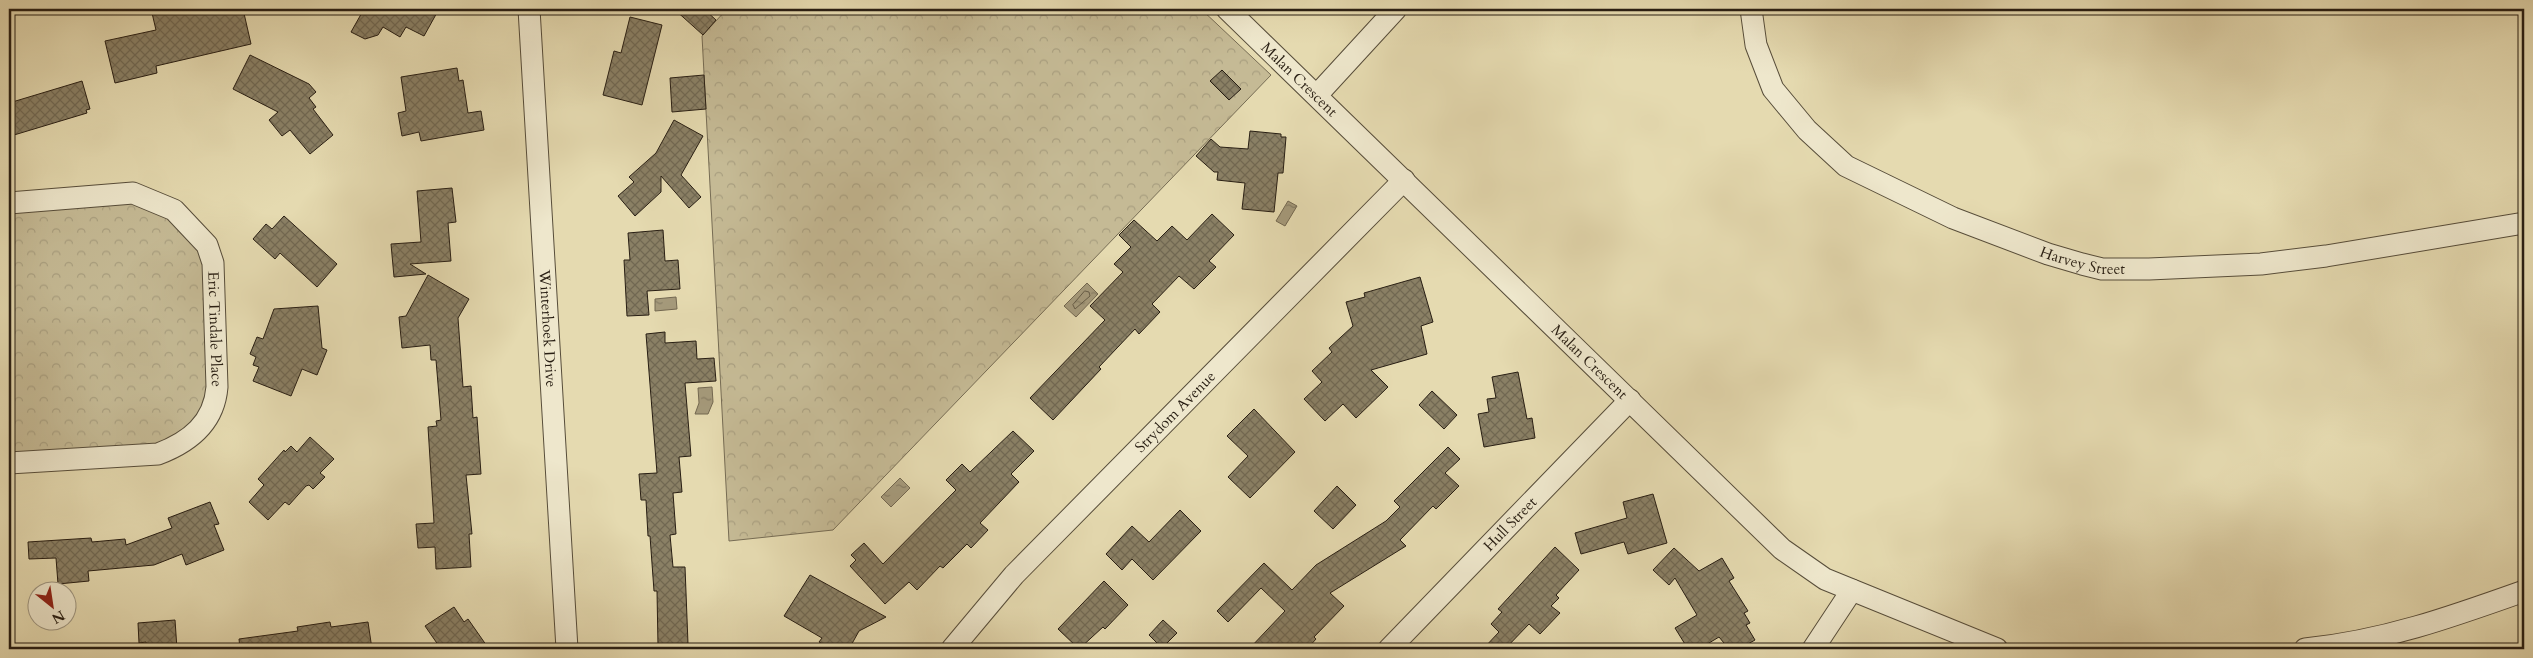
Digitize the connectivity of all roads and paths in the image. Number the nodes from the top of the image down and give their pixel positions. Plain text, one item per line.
1 (529, 9) edge
2 (1226, 9) edge
3 (1396, 9) edge
4 (1751, 9) edge
5 (1316, 95) junction
6 (1404, 180) junction
7 (9, 202) edge
8 (2524, 223) edge
9 (1630, 400) junction
10 (9, 463) edge
11 (1852, 590) junction
12 (2524, 591) edge
13 (2337, 648) edge
14 (567, 649) edge
15 (952, 649) edge
16 (1389, 649) edge
17 (1814, 649) edge
18 (1997, 649) edge
19 (2306, 649) edge

1 - 14 street, Winterhoek Drive
2 - 5 street, Malan Crescent
3 - 5 street
4 - 8 street, Harvey Street
5 - 6 street, Malan Crescent
6 - 9 street, Malan Crescent
6 - 15 street, Strydom Avenue
7 - 10 street, Eric Tindale Place
9 - 11 street, Malan Crescent
9 - 16 street, Hull Street
11 - 17 street
11 - 18 street, Malan Crescent
12 - 13 street
13 - 19 street

